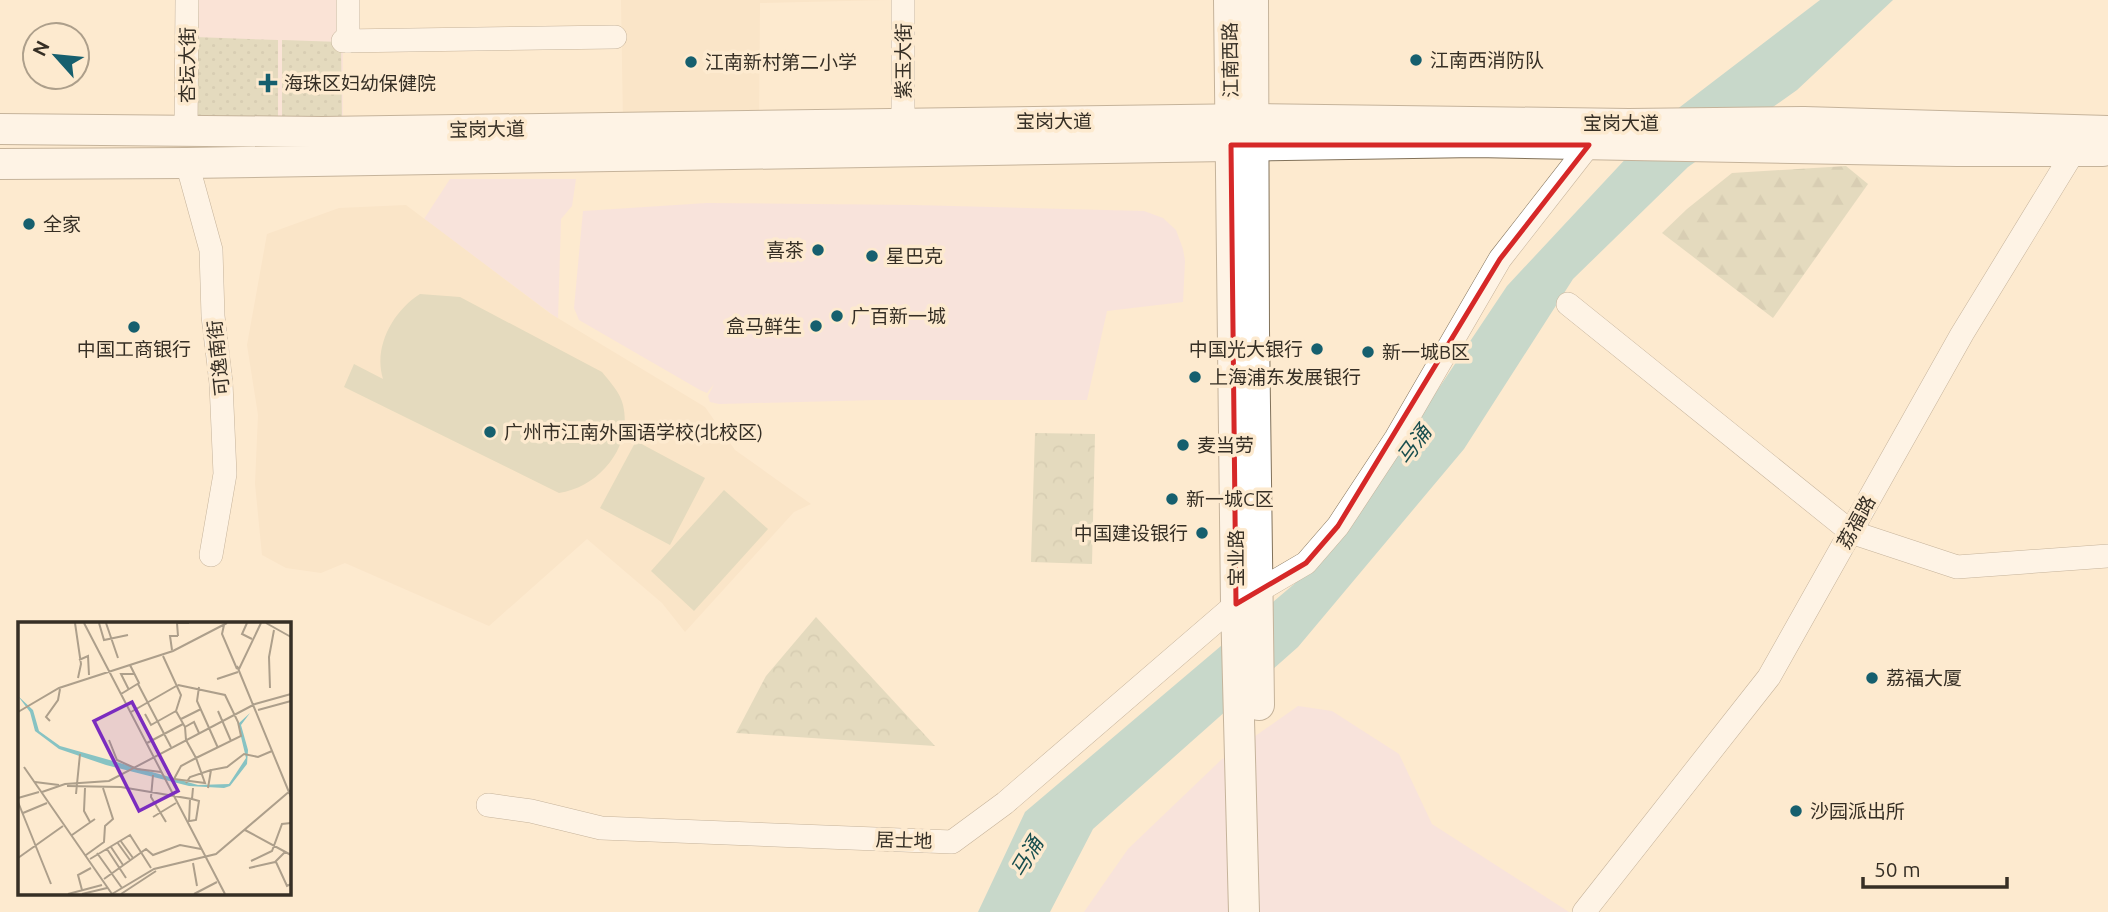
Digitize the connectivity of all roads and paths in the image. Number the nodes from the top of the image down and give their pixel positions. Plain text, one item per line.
1 (187, 0) edge
2 (348, 0) edge
3 (903, 0) edge
4 (1229, 0) edge
5 (1253, 0) edge
6 (615, 37) dead end
7 (903, 123) junction
8 (0, 129) edge
9 (186, 129) junction
10 (1242, 132) junction
11 (1474, 132) junction
12 (2106, 133) edge
13 (1589, 145) junction
14 (2074, 151) junction
15 (187, 163) junction
16 (0, 164) edge
17 (1567, 304) dead end
18 (1851, 531) junction
19 (211, 555) dead end
20 (2108, 556) edge
21 (1250, 599) junction
22 (1249, 714) junction
23 (488, 805) dead end
24 (1244, 912) edge
25 (1263, 912) edge
26 (1584, 912) edge

1 - 9 street, 杏坛大街
2 - 6 street
3 - 7 street, 紫玉大街
4 - 10 main road, 江南西路
5 - 10 main road
7 - 9 main road, 宝岗大道
7 - 10 main road, 宝岗大道
8 - 9 main road, 宝岗大道
9 - 15 main road
10 - 11 main road, 宝岗大道
10 - 15 main road, 宝岗大道
10 - 21 main road, 宝业路
11 - 12 main road, 宝岗大道
11 - 13 main road, 宝岗大道
12 - 14 main road, 宝岗大道
13 - 14 main road, 宝岗大道
13 - 21 street, 居士地
14 - 18 street, 荔福路
15 - 16 main road, 宝岗大道
15 - 19 street, 可逸南街
17 - 18 street
18 - 20 street
18 - 26 street, 荔福路
21 - 22 main road, 宝业路
21 - 23 street, 居士地
22 - 24 main road, 宝业路
22 - 25 main road, 宝业路

